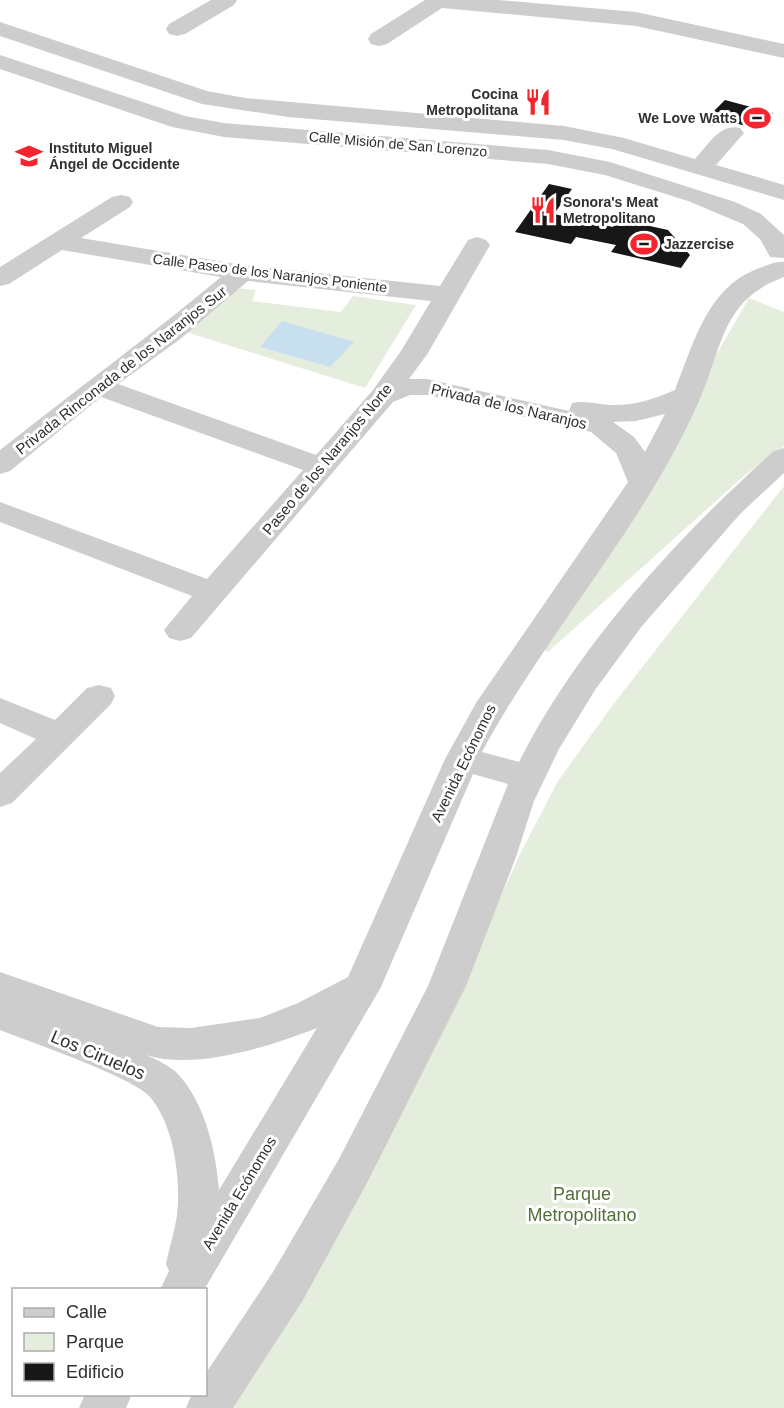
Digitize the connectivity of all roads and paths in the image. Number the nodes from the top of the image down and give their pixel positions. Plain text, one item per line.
1 (226, 0) edge
2 (439, 1) edge
3 (0, 29) edge
4 (177, 29) dead end
5 (379, 39) dead end
6 (784, 51) edge
7 (0, 63) edge
8 (161, 83) junction
9 (124, 105) junction
10 (732, 133) dead end
11 (700, 168) junction
12 (784, 193) edge
13 (121, 202) dead end
14 (57, 242) junction
15 (477, 245) dead end
16 (782, 258) edge
17 (242, 273) junction
18 (0, 278) edge
19 (447, 295) junction
20 (414, 353) junction
21 (97, 386) junction
22 (687, 395) junction
23 (383, 396) junction
24 (784, 457) edge
25 (0, 465) edge
26 (322, 467) junction
27 (643, 482) junction
28 (0, 511) edge
29 (213, 592) junction
30 (180, 630) dead end
31 (99, 696) dead end
32 (0, 710) edge
33 (61, 736) junction
34 (462, 759) junction
35 (529, 777) junction
36 (0, 794) edge
37 (0, 987) edge
38 (362, 987) junction
39 (0, 1014) edge
40 (181, 1288) edge
41 (182, 1288) edge
42 (208, 1408) edge

1 - 4 street
2 - 5 street
2 - 6 street
3 - 8 street, Calle Misión de San Lorenzo
7 - 9 street, Calle Misión de San Lorenzo
8 - 9 street
8 - 11 street, Calle Misión de San Lorenzo
9 - 16 street, Calle Misión de San Lorenzo
10 - 11 street
11 - 12 street, Calle Misión de San Lorenzo
13 - 14 street
14 - 17 street, Calle Paseo de los Naranjos Poniente
14 - 18 street
15 - 19 street, Paseo de los Naranjos Norte
16 - 22 street, Avenida Ecónomos
17 - 19 street, Calle Paseo de los Naranjos Poniente
17 - 21 street, Privada Rinconada de los Naranjos Sur
19 - 20 street, Paseo de los Naranjos Norte
20 - 22 street, Privada de los Naranjos
20 - 23 street, Paseo de los Naranjos Norte
21 - 25 street, Privada Rinconada de los Naranjos Sur
21 - 26 street
22 - 27 street, Avenida Ecónomos
23 - 26 street, Paseo de los Naranjos Norte
23 - 27 street, Privada de los Naranjos
24 - 35 street
26 - 29 street, Paseo de los Naranjos Norte
27 - 34 street, Avenida Ecónomos
28 - 29 street
29 - 30 street, Paseo de los Naranjos Norte
31 - 33 street
32 - 33 street
33 - 36 street
34 - 35 street
34 - 38 street, Avenida Ecónomos
35 - 42 street
37 - 38 street, Los Ciruelos
38 - 41 street, Avenida Ecónomos
39 - 40 street, Los Ciruelos

